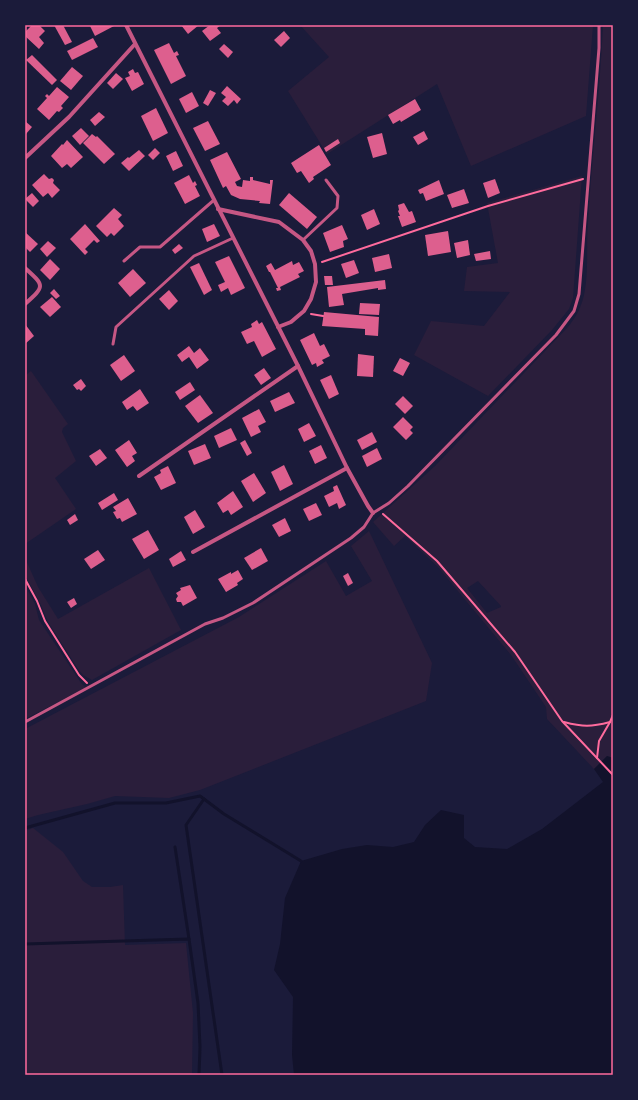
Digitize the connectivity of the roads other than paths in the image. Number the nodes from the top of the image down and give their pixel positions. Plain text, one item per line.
1 (126, 25) edge
2 (599, 25) edge
3 (135, 44) junction
4 (25, 158) edge
5 (326, 180) dead end
6 (214, 200) junction
7 (218, 209) junction
8 (233, 238) junction
9 (303, 240) junction
10 (124, 261) dead end
11 (25, 268) edge
12 (25, 304) edge
13 (278, 327) junction
14 (113, 344) dead end
15 (298, 366) junction
16 (347, 468) junction
17 (139, 476) dead end
18 (374, 514) junction
19 (193, 552) dead end
20 (25, 722) edge

1 - 3 street
2 - 18 lane
3 - 4 street
3 - 6 street
5 - 9 lane
6 - 7 street
6 - 10 lane
7 - 8 street
7 - 9 street
8 - 13 street
8 - 14 lane
9 - 13 street
11 - 12 street
13 - 15 street
15 - 16 street
15 - 17 street
16 - 18 street
16 - 19 street
18 - 20 lane

